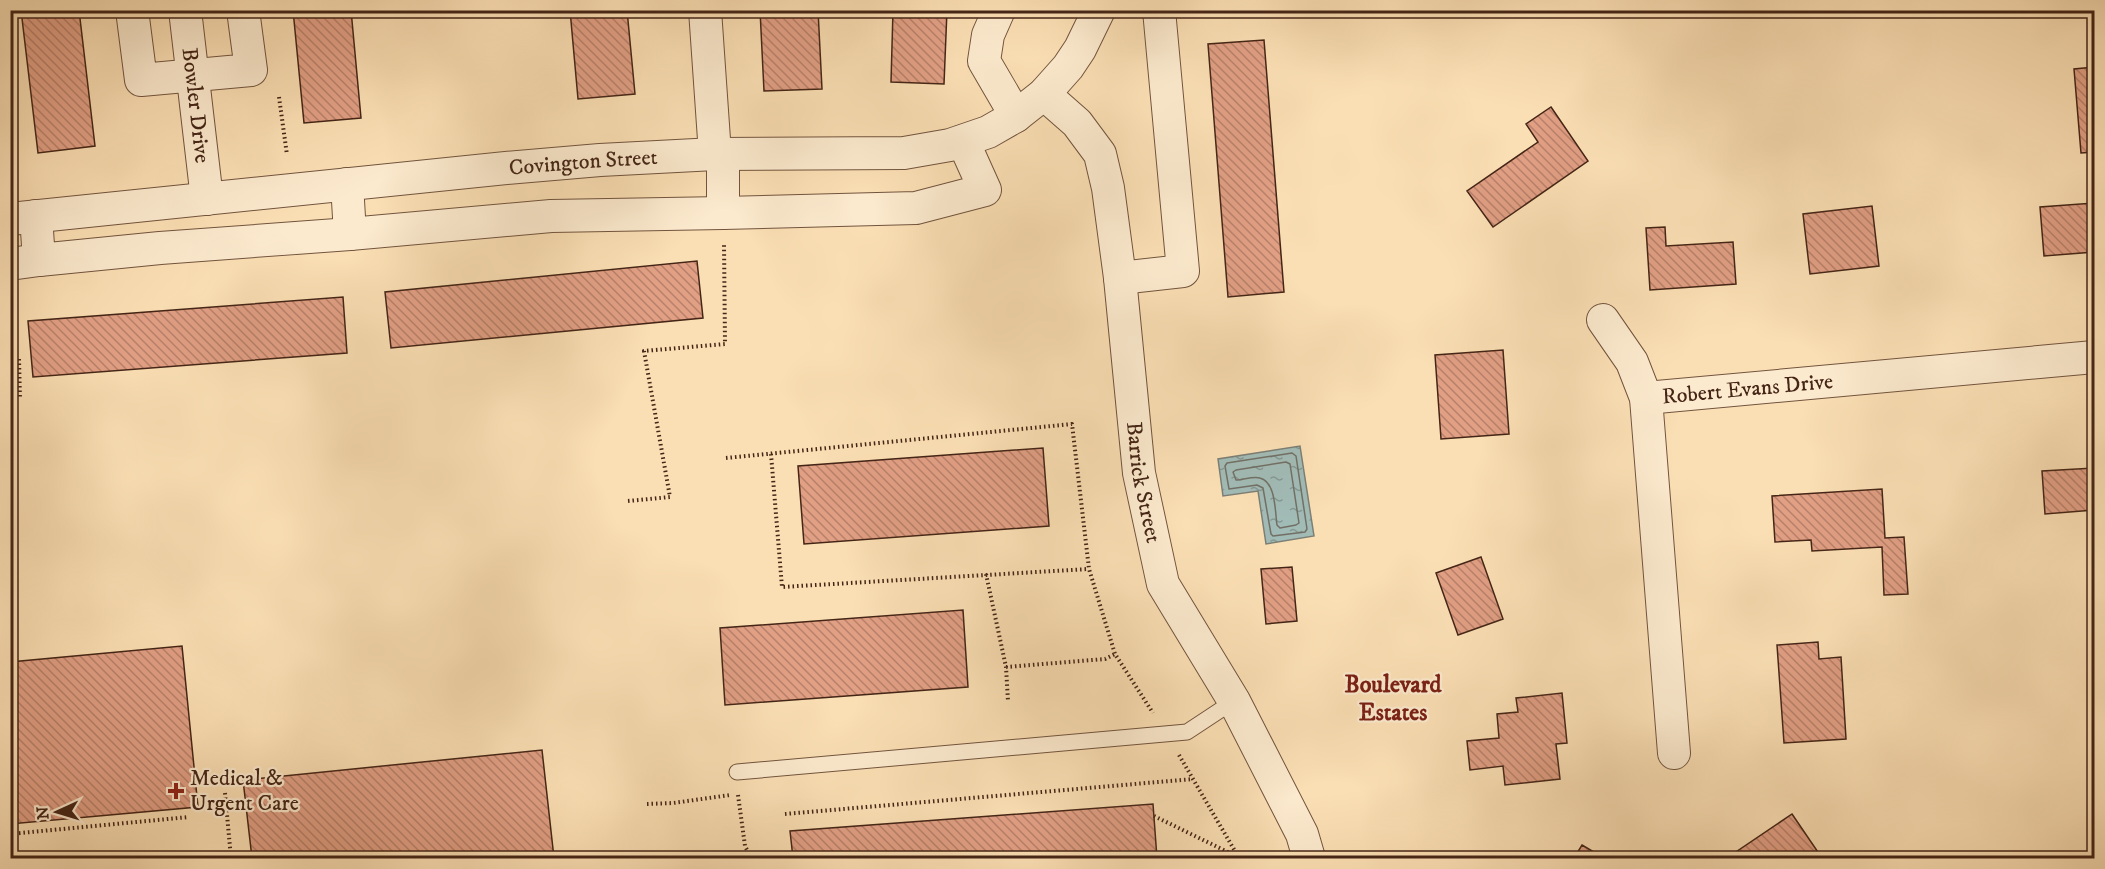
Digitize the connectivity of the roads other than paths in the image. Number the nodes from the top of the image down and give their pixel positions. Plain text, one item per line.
1 (132, 10) edge
2 (185, 10) edge
3 (243, 10) edge
4 (705, 10) edge
5 (999, 10) edge
6 (1099, 10) edge
7 (1159, 10) edge
8 (192, 74) junction
9 (1044, 94) junction
10 (1016, 116) junction
11 (963, 141) junction
12 (719, 154) junction
13 (347, 184) junction
14 (207, 199) junction
15 (23, 218) edge
16 (724, 227) junction
17 (350, 234) junction
18 (25, 262) edge
19 (1120, 278) junction
20 (1604, 320) dead end
21 (2094, 357) edge
22 (1646, 398) junction
23 (1234, 701) junction
24 (1674, 753) dead end
25 (737, 772) dead end
26 (1309, 858) edge

1 - 8 street
2 - 8 street, Bowler Drive
3 - 8 street
4 - 12 street
5 - 10 street
6 - 9 street, Covington Street
7 - 19 street
8 - 14 street, Bowler Drive
9 - 10 street, Covington Street
9 - 19 street, Barrick Street
10 - 11 street, Covington Street
11 - 12 street, Covington Street
11 - 16 street
12 - 13 street, Covington Street
12 - 16 street
13 - 14 street, Covington Street
13 - 17 street
14 - 15 street, Covington Street
15 - 18 street
16 - 17 street
17 - 18 street
19 - 23 street, Barrick Street
20 - 22 street
21 - 22 street, Robert Evans Drive
22 - 24 street, Robert Evans Drive
23 - 25 lane
23 - 26 street, Barrick Street

